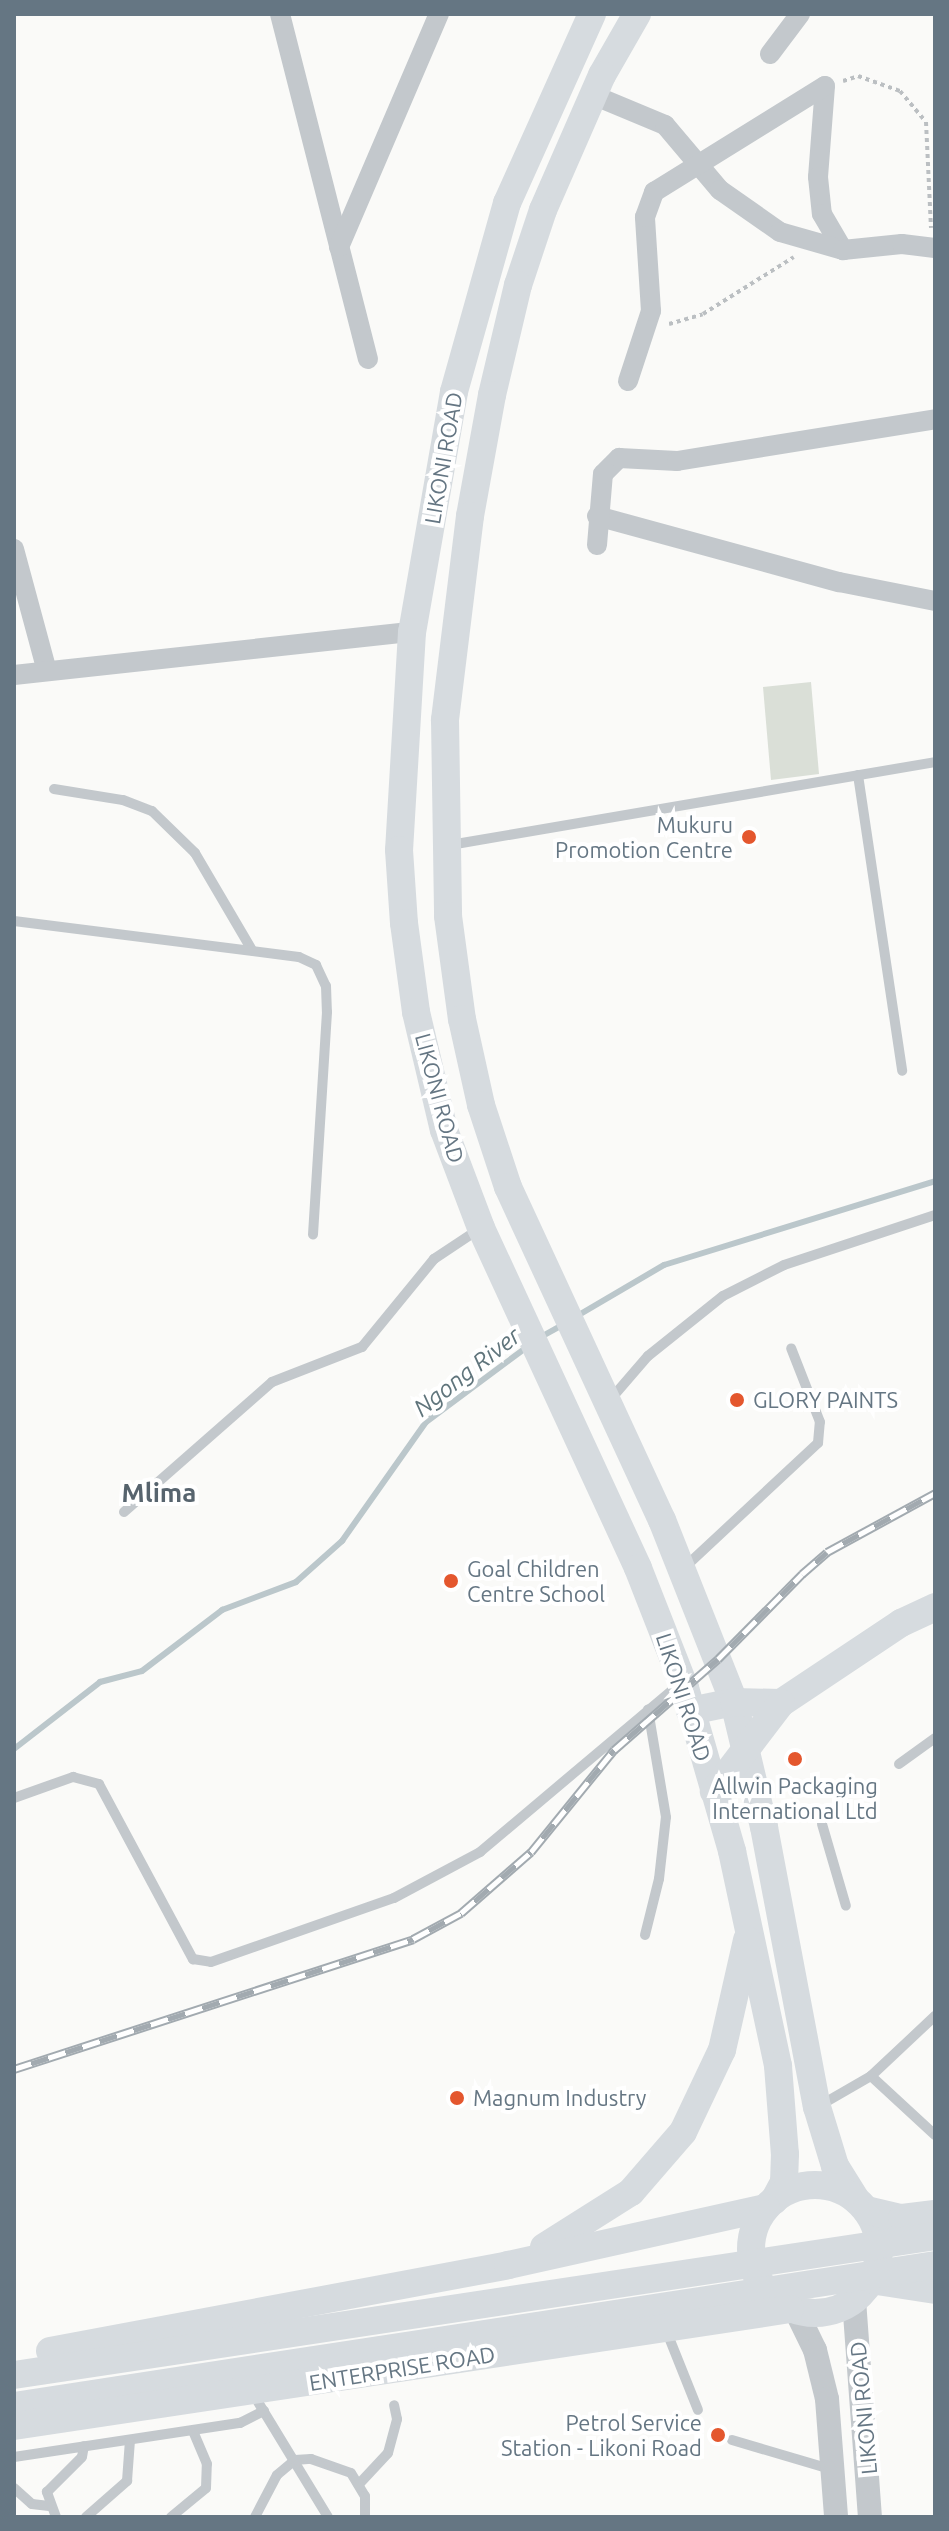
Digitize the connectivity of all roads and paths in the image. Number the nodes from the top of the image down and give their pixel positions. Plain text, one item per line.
1 (280, 14) edge
2 (439, 14) edge
3 (592, 14) edge
4 (637, 14) edge
5 (800, 14) edge
6 (770, 54) dead end
7 (825, 86) junction
8 (593, 95) junction
9 (696, 163) junction
10 (339, 247) junction
11 (820, 247) junction
12 (933, 247) edge
13 (843, 250) junction
14 (647, 331) junction
15 (368, 359) dead end
16 (628, 381) dead end
17 (935, 419) edge
18 (597, 516) junction
19 (597, 545) dead end
20 (14, 549) edge
21 (935, 601) edge
22 (412, 632) junction
23 (47, 671) junction
24 (14, 675) edge
25 (935, 762) edge
26 (858, 775) junction
27 (54, 789) dead end
28 (444, 846) junction
29 (14, 921) edge
30 (252, 950) junction
31 (902, 1071) dead end
32 (935, 1215) edge
33 (481, 1228) junction
34 (313, 1235) dead end
35 (791, 1348) dead end
36 (604, 1389) junction
37 (124, 1512) dead end
38 (682, 1570) junction
39 (935, 1607) edge
40 (682, 1681) junction
41 (734, 1702) junction
42 (781, 1703) junction
43 (648, 1710) junction
44 (690, 1711) junction
45 (935, 1738) edge
46 (745, 1748) junction
47 (899, 1764) dead end
48 (714, 1791) junction
49 (14, 1798) edge
50 (822, 1824) dead end
51 (846, 1906) dead end
52 (749, 1929) junction
53 (645, 1935) dead end
54 (935, 2016) edge
55 (871, 2076) junction
56 (817, 2107) junction
57 (935, 2135) edge
58 (828, 2146) junction
59 (785, 2154) junction
60 (770, 2204) junction
61 (861, 2205) junction
62 (935, 2214) edge
63 (935, 2236) edge
64 (508, 2265) junction
65 (935, 2265) edge
66 (863, 2290) junction
67 (935, 2290) edge
68 (793, 2310) junction
69 (665, 2326) junction
70 (14, 2358) edge
71 (14, 2375) edge
72 (258, 2401) junction
73 (394, 2405) dead end
74 (14, 2406) edge
75 (698, 2410) dead end
76 (14, 2426) edge
77 (193, 2431) junction
78 (130, 2440) junction
79 (732, 2440) dead end
80 (84, 2446) junction
81 (14, 2457) edge
82 (295, 2460) junction
83 (835, 2471) junction
84 (360, 2483) junction
85 (14, 2488) edge
86 (49, 2506) junction
87 (56, 2517) edge
88 (86, 2517) edge
89 (171, 2517) edge
90 (255, 2517) edge
91 (328, 2517) edge
92 (365, 2517) edge
93 (836, 2517) edge
94 (870, 2517) edge

1 - 10 street
2 - 10 street
3 - 22 main road, LIKONI ROAD
4 - 8 main road, LIKONI ROAD
5 - 6 street
7 - 9 street
7 - 12 path
7 - 13 street
8 - 9 street
8 - 28 main road, LIKONI ROAD
9 - 11 street
9 - 14 street
10 - 15 street
11 - 13 street
11 - 14 path
12 - 13 street
14 - 16 street
17 - 18 street
18 - 19 street
18 - 21 street
20 - 23 street
22 - 23 street
22 - 33 main road, LIKONI ROAD
23 - 24 street
25 - 26 lane
26 - 28 lane
26 - 31 lane
27 - 30 lane
28 - 36 main road, LIKONI ROAD
29 - 30 lane
30 - 34 lane
32 - 36 lane
33 - 37 lane
33 - 40 main road, LIKONI ROAD
35 - 38 lane
36 - 38 main road, LIKONI ROAD
38 - 41 main road, LIKONI ROAD
39 - 42 main road
40 - 43 lane
40 - 44 main road, LIKONI ROAD
41 - 42 main road
41 - 44 main road
41 - 46 main road, LIKONI ROAD
42 - 46 main road
43 - 49 lane
43 - 53 lane
44 - 48 main road, LIKONI ROAD
45 - 47 lane
46 - 48 main road
46 - 56 main road, LIKONI ROAD
48 - 52 main road, LIKONI ROAD
50 - 51 lane
52 - 59 main road, LIKONI ROAD
52 - 64 main road
54 - 55 lane
55 - 56 lane
55 - 57 lane
56 - 58 main road, LIKONI ROAD
58 - 59 main road
58 - 61 main road, LIKONI ROAD
59 - 60 main road, LIKONI ROAD
60 - 61 main road
60 - 64 main road
60 - 68 main road
61 - 62 main road
61 - 66 main road
63 - 71 main road
64 - 70 main road
65 - 74 main road
66 - 67 main road
66 - 68 main road
66 - 94 street, LIKONI ROAD
68 - 69 main road, ENTERPRISE ROAD
68 - 83 street
69 - 72 main road, ENTERPRISE ROAD
69 - 75 lane
72 - 76 main road, ENTERPRISE ROAD
72 - 77 lane
72 - 82 lane
73 - 84 lane
77 - 78 lane
77 - 89 lane
78 - 80 lane
78 - 88 lane
79 - 83 lane
80 - 81 lane
80 - 86 lane
82 - 84 lane
82 - 90 lane
82 - 91 lane
83 - 93 street
84 - 92 lane
85 - 86 lane
86 - 87 lane

